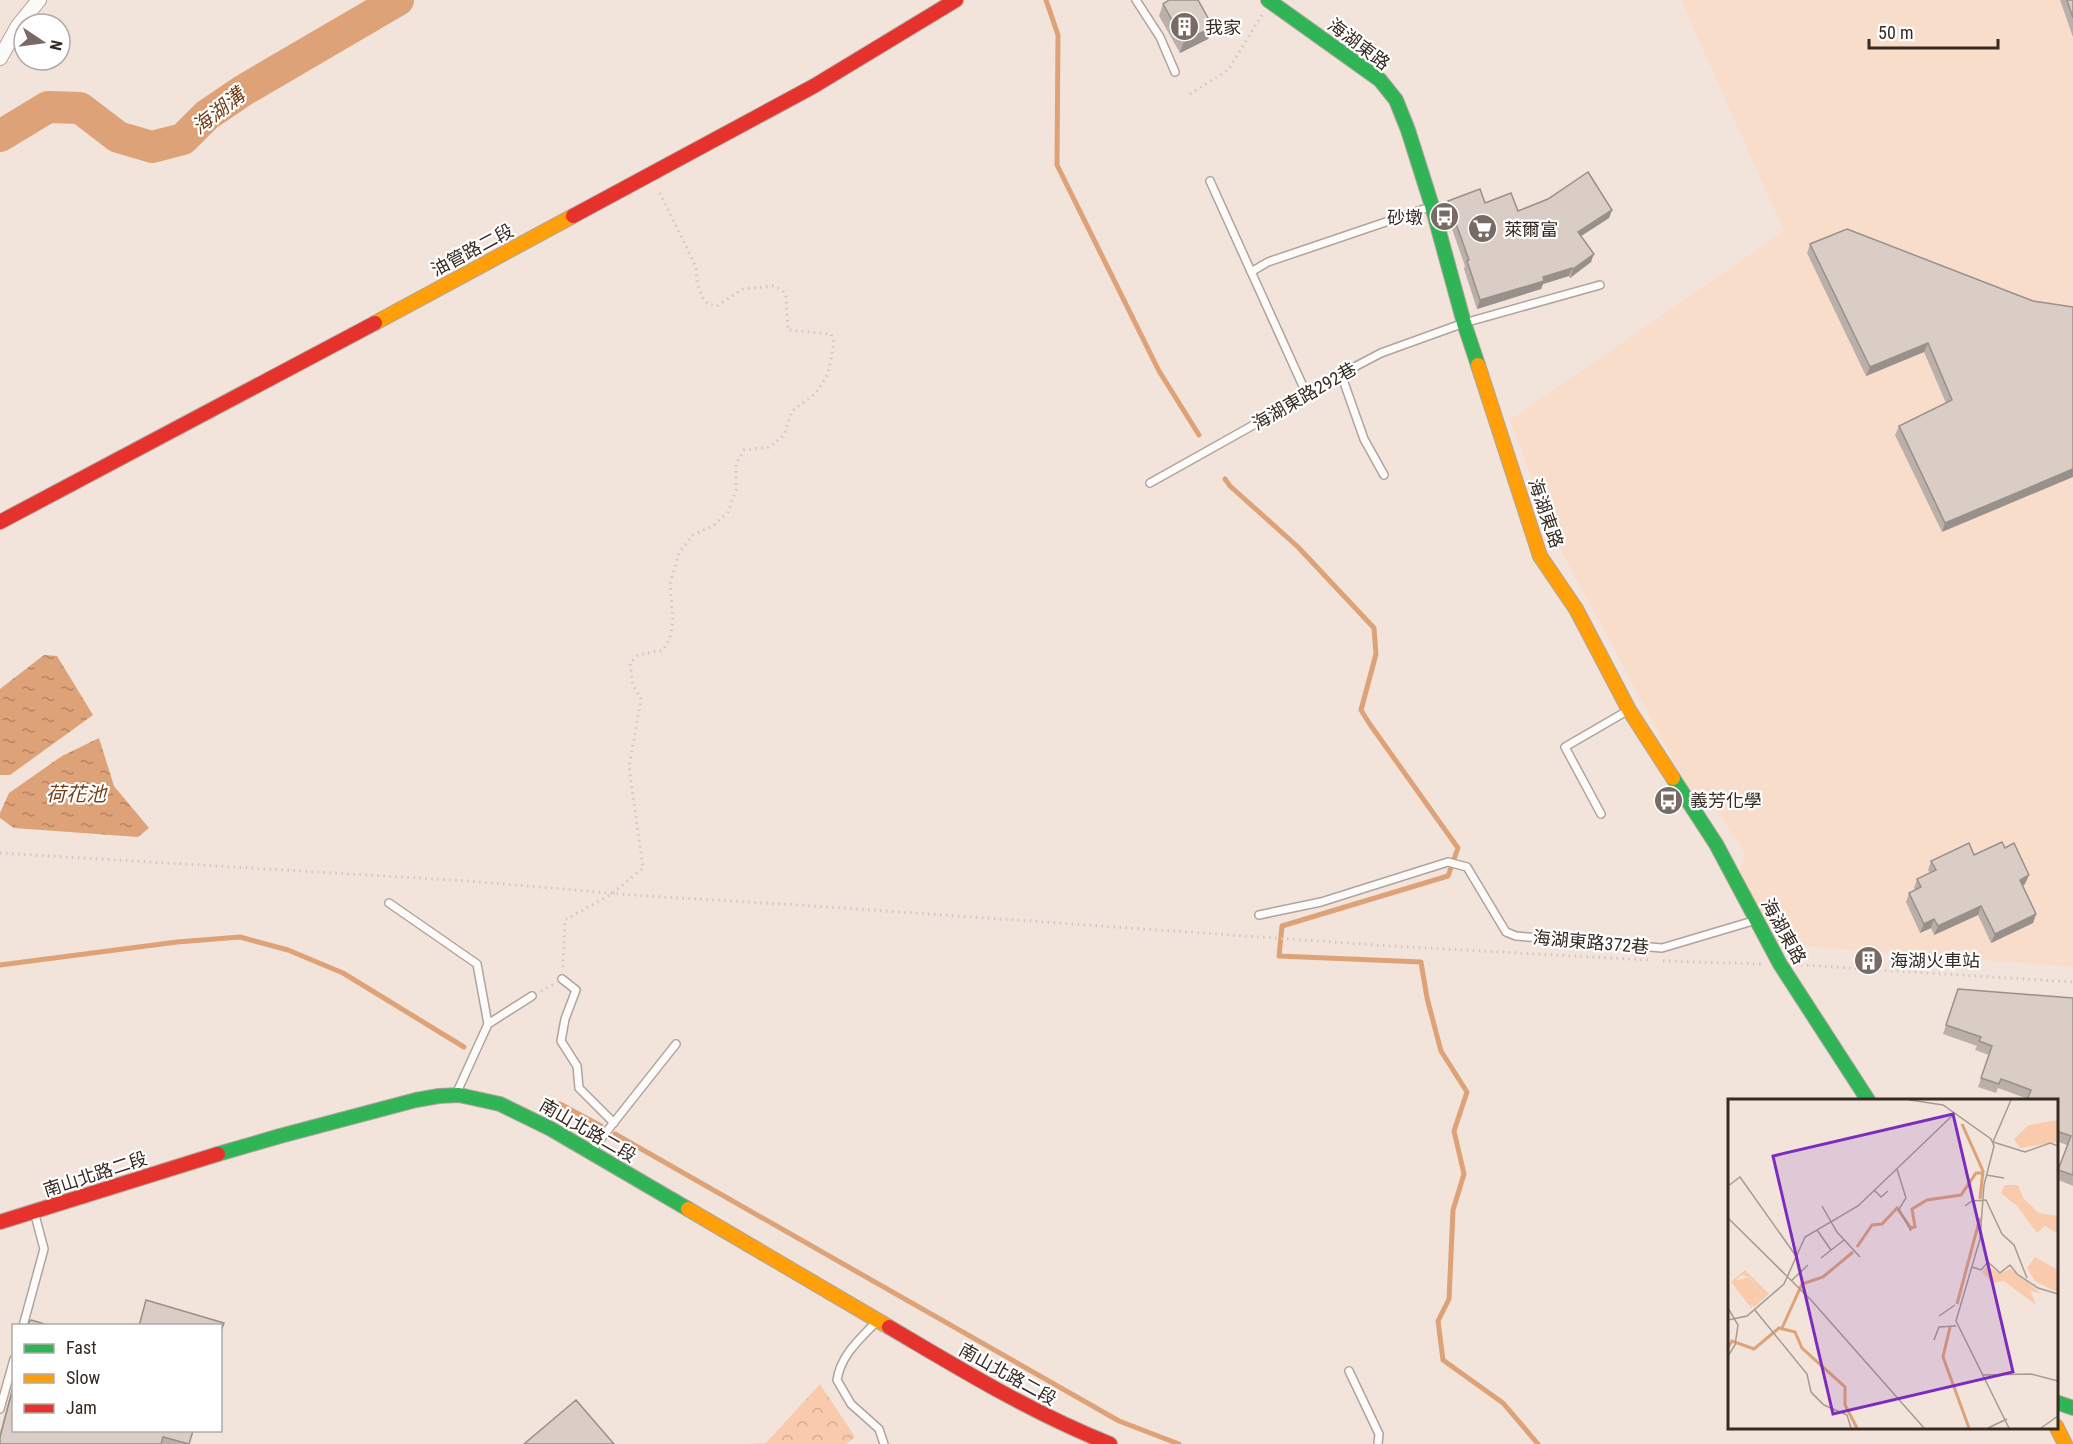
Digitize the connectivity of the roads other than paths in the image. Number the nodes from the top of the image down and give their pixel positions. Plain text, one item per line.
1 (39, 0) edge
2 (956, 0) edge
3 (1136, 0) edge
4 (1269, 1) edge
5 (0, 58) edge
6 (1175, 72) dead end
7 (1210, 181) dead end
8 (1432, 206) junction
9 (1251, 272) junction
10 (1600, 285) dead end
11 (1464, 323) junction
12 (1341, 374) junction
13 (1307, 395) junction
14 (1384, 475) dead end
15 (1150, 483) dead end
16 (0, 522) edge
17 (1629, 710) junction
18 (1601, 814) dead end
19 (389, 903) dead end
20 (1259, 915) dead end
21 (1756, 920) junction
22 (562, 979) road end
23 (532, 996) road end
24 (488, 1024) junction
25 (676, 1044) dead end
26 (456, 1094) junction
27 (1867, 1099) edge
28 (614, 1123) junction
29 (591, 1152) junction
30 (34, 1212) junction
31 (0, 1222) edge
32 (878, 1320) junction
33 (24, 1324) edge
34 (12, 1366) edge
35 (1349, 1371) dead end
36 (2058, 1403) edge
37 (2073, 1408) edge
38 (0, 1409) edge
39 (2058, 1429) edge
40 (884, 1444) edge
41 (1110, 1444) edge
42 (1378, 1444) edge
43 (2066, 1444) edge

1 - 5 street
2 - 16 street, 油管路二段
3 - 6 lane
4 - 8 street, 海湖東路
7 - 9 lane
8 - 9 lane
8 - 11 street, 海湖東路
9 - 13 lane
10 - 11 lane, 海湖東路292巷
11 - 12 lane, 海湖東路292巷
11 - 17 street, 海湖東路
12 - 13 lane, 海湖東路292巷
12 - 14 lane
13 - 15 lane, 海湖東路292巷
17 - 18 lane
17 - 21 street, 海湖東路
19 - 24 lane
20 - 21 lane, 海湖東路372巷
21 - 27 street, 海湖東路
22 - 28 lane
23 - 24 lane
24 - 26 lane
25 - 28 lane
26 - 29 street, 南山北路二段
26 - 30 street, 南山北路二段
28 - 29 lane
29 - 32 street, 南山北路二段
30 - 31 street, 南山北路二段
30 - 33 lane
32 - 40 lane
32 - 41 street, 南山北路二段
34 - 38 lane
35 - 42 lane
36 - 37 street
39 - 43 street

